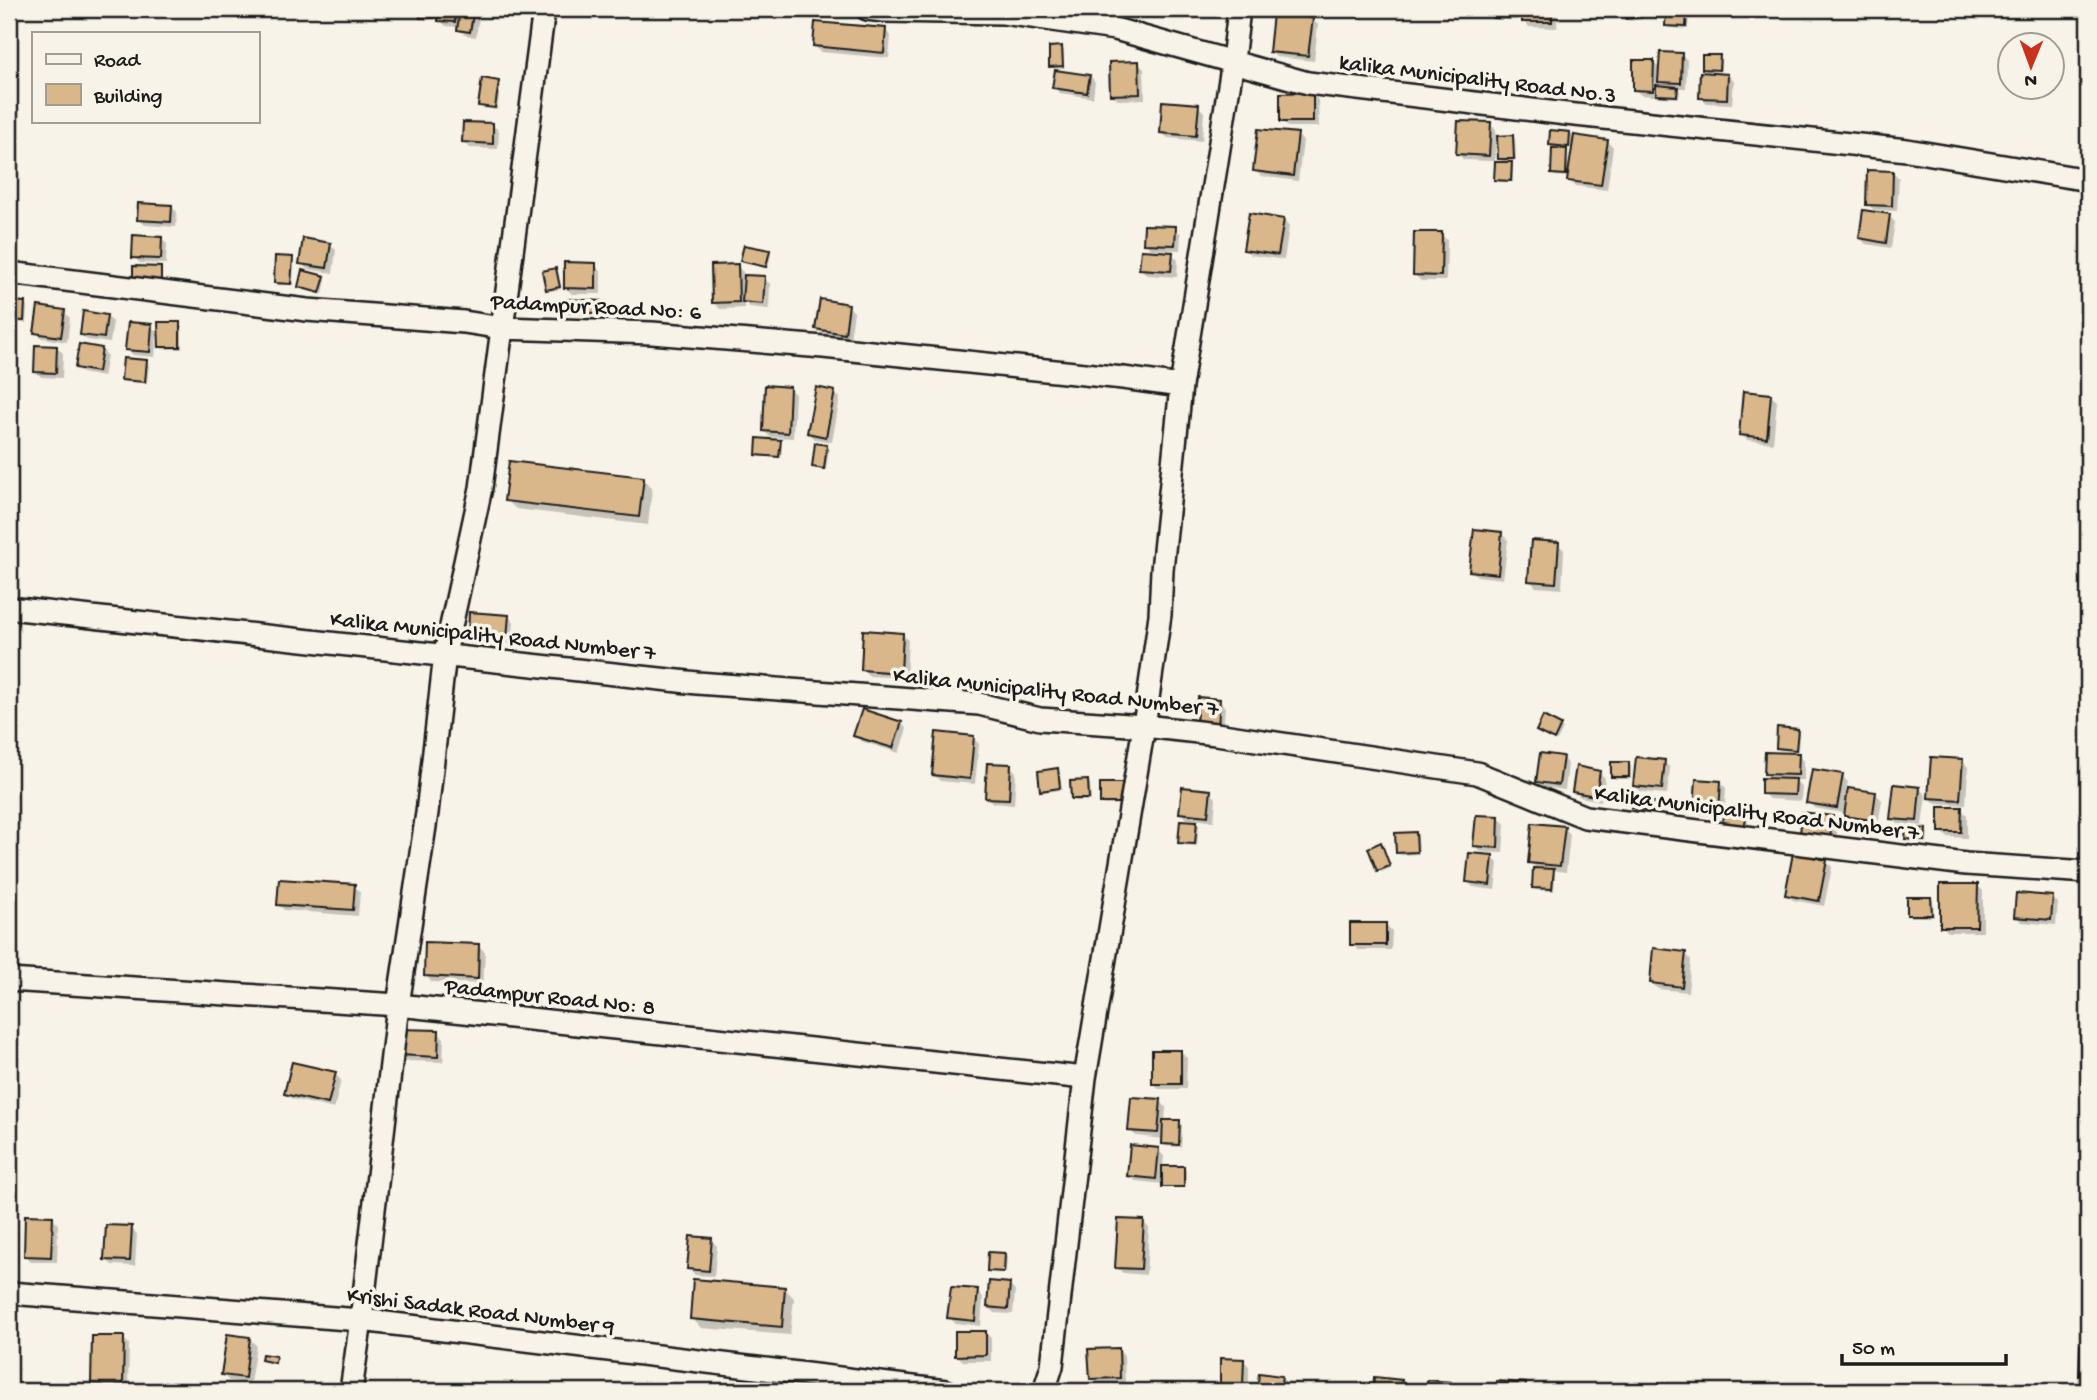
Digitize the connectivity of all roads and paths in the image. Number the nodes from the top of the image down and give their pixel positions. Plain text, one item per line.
1 (544, 9) edge
2 (867, 9) edge
3 (1239, 9) edge
4 (1233, 61) junction
5 (2088, 180) edge
6 (9, 273) edge
7 (502, 328) junction
8 (1181, 386) junction
9 (9, 608) edge
10 (445, 654) junction
11 (1144, 726) junction
12 (2088, 872) edge
13 (9, 979) edge
14 (398, 1005) junction
15 (1085, 1078) junction
16 (9, 1293) edge
17 (361, 1320) junction
18 (351, 1391) edge
19 (947, 1391) edge
20 (1044, 1391) edge

1 - 7 street
2 - 4 street, kalika Municipality Road No.3
3 - 4 street
4 - 5 street, kalika Municipality Road No.3
4 - 8 street
6 - 7 street, Padampur Road No: 6
7 - 8 street, Padampur Road No: 6
7 - 10 street
8 - 11 street
9 - 10 street, Kalika Municipality Road Number 7
10 - 11 street, Kalika Municipality Road Number 7
10 - 14 street
11 - 12 street, Kalika Municipality Road Number 7
11 - 15 street
13 - 14 street, Padampur Road No: 8
14 - 15 street, Padampur Road No: 8
14 - 17 street
15 - 20 street
16 - 17 street, Krishi Sadak Road Number 9
17 - 18 street
17 - 19 street, Krishi Sadak Road Number 9

